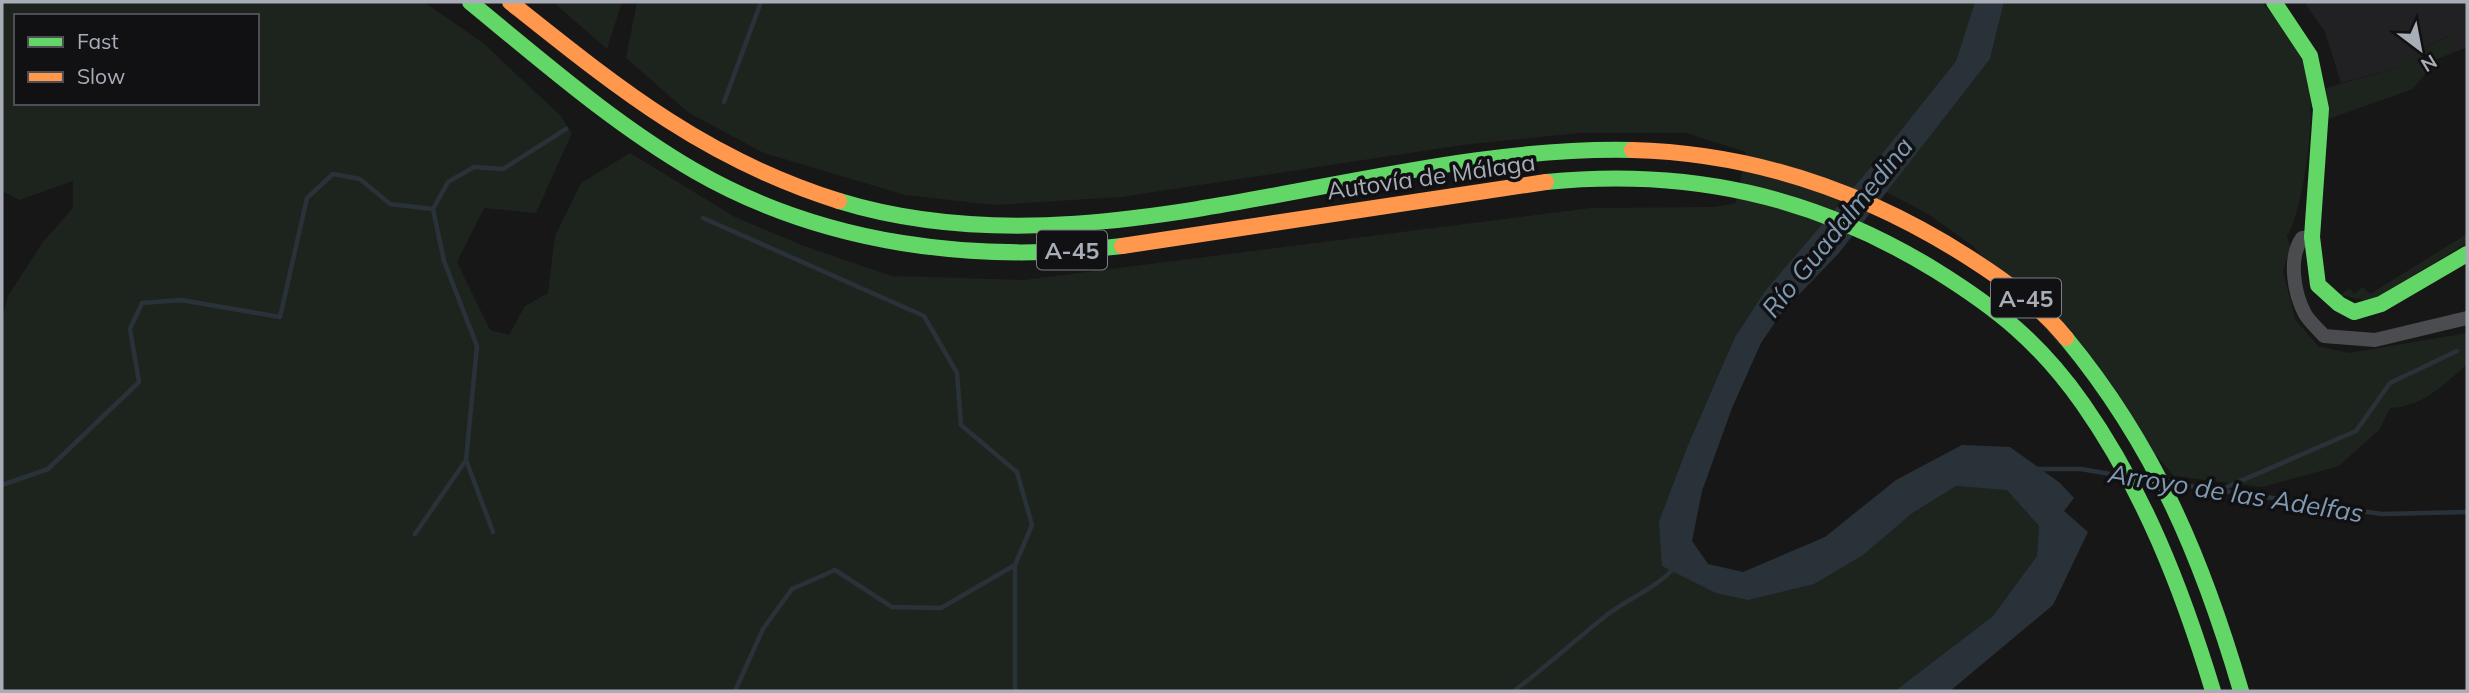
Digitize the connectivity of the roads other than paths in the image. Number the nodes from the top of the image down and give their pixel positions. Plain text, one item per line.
1 (470, 2) edge
2 (510, 2) edge
3 (523, 2) edge
4 (2274, 2) edge
5 (536, 23) junction
6 (2312, 237) junction
7 (2467, 254) edge
8 (2467, 318) edge
9 (2213, 691) edge
10 (2241, 691) edge

1 - 9 main road, Autovía de Málaga / A-45
2 - 5 main road, Autovía de Málaga / A-45
3 - 5 main road
4 - 6 main road
5 - 10 main road, Autovía de Málaga / A-45
6 - 7 main road
6 - 8 street

